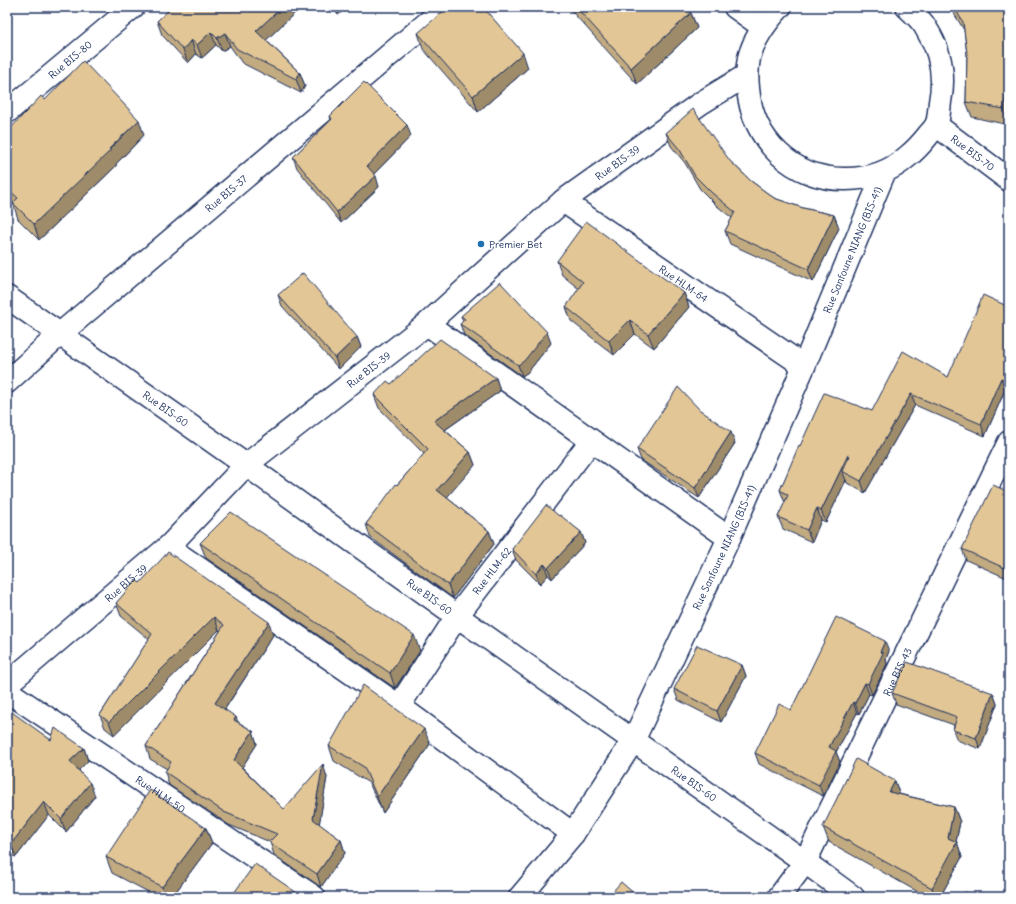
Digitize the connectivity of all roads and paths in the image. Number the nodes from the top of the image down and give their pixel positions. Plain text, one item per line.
1 (132, 7) edge
2 (446, 7) edge
3 (735, 7) edge
4 (780, 7) edge
5 (907, 7) edge
6 (763, 28) junction
7 (747, 75) junction
8 (7, 112) edge
9 (936, 126) junction
10 (884, 173) junction
11 (1009, 180) edge
12 (563, 201) junction
13 (7, 297) edge
14 (427, 324) junction
15 (60, 334) junction
16 (804, 366) junction
17 (7, 382) edge
18 (591, 441) junction
19 (1009, 442) edge
20 (246, 465) junction
21 (729, 538) junction
22 (168, 547) junction
23 (457, 616) junction
24 (7, 684) edge
25 (7, 690) edge
26 (399, 706) junction
27 (633, 741) junction
28 (573, 834) junction
29 (805, 862) junction
30 (314, 897) edge
31 (520, 897) edge
32 (779, 897) edge
33 (853, 897) edge

1 - 8 street, Rue BIS-80
2 - 15 street, Rue BIS-37
3 - 6 street
4 - 6 street
5 - 9 street
6 - 7 street
7 - 10 street
7 - 12 street, Rue BIS-39
9 - 10 street
9 - 11 street, Rue BIS-70
10 - 16 street, Rue Sanfoune NIANG (BIS-41)
12 - 14 street, Rue BIS-39
12 - 16 street, Rue HLM-64
13 - 15 street, Rue BIS-60
14 - 18 street
14 - 20 street, Rue BIS-39
15 - 17 street, Rue BIS-37
15 - 20 street, Rue BIS-60
16 - 21 street, Rue Sanfoune NIANG (BIS-41)
18 - 21 street
18 - 23 street, Rue HLM-62
19 - 29 street, Rue BIS-43
20 - 22 street, Rue BIS-39
20 - 23 street, Rue BIS-60
21 - 27 street, Rue Sanfoune NIANG (BIS-41)
22 - 24 street, Rue BIS-39
22 - 26 street
23 - 26 street, Rue HLM-62
23 - 27 street, Rue BIS-60
25 - 30 street, Rue HLM-50
26 - 28 street
27 - 28 street, Rue Sanfoune NIANG (BIS-41)
27 - 29 street, Rue BIS-60
28 - 31 street, Rue Sanfoune NIANG (BIS-41)
29 - 32 street, Rue BIS-43
29 - 33 street, Rue BIS-60

